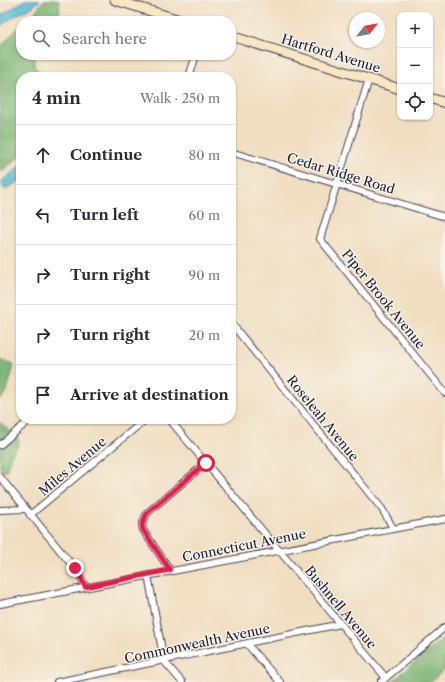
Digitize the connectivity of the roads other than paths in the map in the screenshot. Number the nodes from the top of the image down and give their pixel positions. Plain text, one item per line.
1 (115, 0) edge
2 (167, 16) edge
3 (236, 38) edge
4 (194, 60) edge
5 (191, 72) edge
6 (369, 79) junction
7 (397, 88) edge
8 (433, 99) edge
9 (445, 103) edge
10 (236, 153) edge
11 (337, 183) junction
12 (445, 217) edge
13 (236, 329) edge
14 (445, 393) edge
15 (25, 424) edge
16 (140, 424) edge
17 (173, 424) edge
18 (0, 445) edge
19 (206, 463) junction
20 (0, 477) edge
21 (24, 509) junction
22 (0, 510) edge
23 (30, 515) junction
24 (445, 519) edge
25 (393, 528) junction
26 (278, 550) junction
27 (170, 570) junction
28 (148, 575) junction
29 (85, 587) junction
30 (0, 604) edge
31 (341, 624) junction
32 (445, 627) edge
33 (247, 644) junction
34 (164, 661) junction
35 (384, 680) edge
36 (57, 682) edge
37 (182, 682) edge
38 (280, 682) edge

1 - 2 main road
3 - 6 main road, Hartford Avenue
4 - 5 street
6 - 7 main road, Hartford Avenue
6 - 11 street
8 - 9 main road
10 - 11 street, Cedar Ridge Road
11 - 12 street, Cedar Ridge Road
11 - 14 street, Piper Brook Avenue
13 - 25 street, Roseleah Avenue
15 - 18 street
16 - 23 street, Miles Avenue
17 - 19 street, Bushnell Avenue
19 - 26 street, Bushnell Avenue
19 - 27 street
20 - 21 street
21 - 22 street
21 - 23 street
23 - 29 street
24 - 25 street, Connecticut Avenue
25 - 26 street, Connecticut Avenue
26 - 27 street, Connecticut Avenue
26 - 31 street, Bushnell Avenue
27 - 28 street, Connecticut Avenue
28 - 29 street, Connecticut Avenue
28 - 34 street
29 - 30 street, Connecticut Avenue
31 - 33 street, Commonwealth Avenue
31 - 35 street, Bushnell Avenue
32 - 35 street
33 - 34 street, Commonwealth Avenue
33 - 38 street
34 - 36 street, Commonwealth Avenue
34 - 37 street

